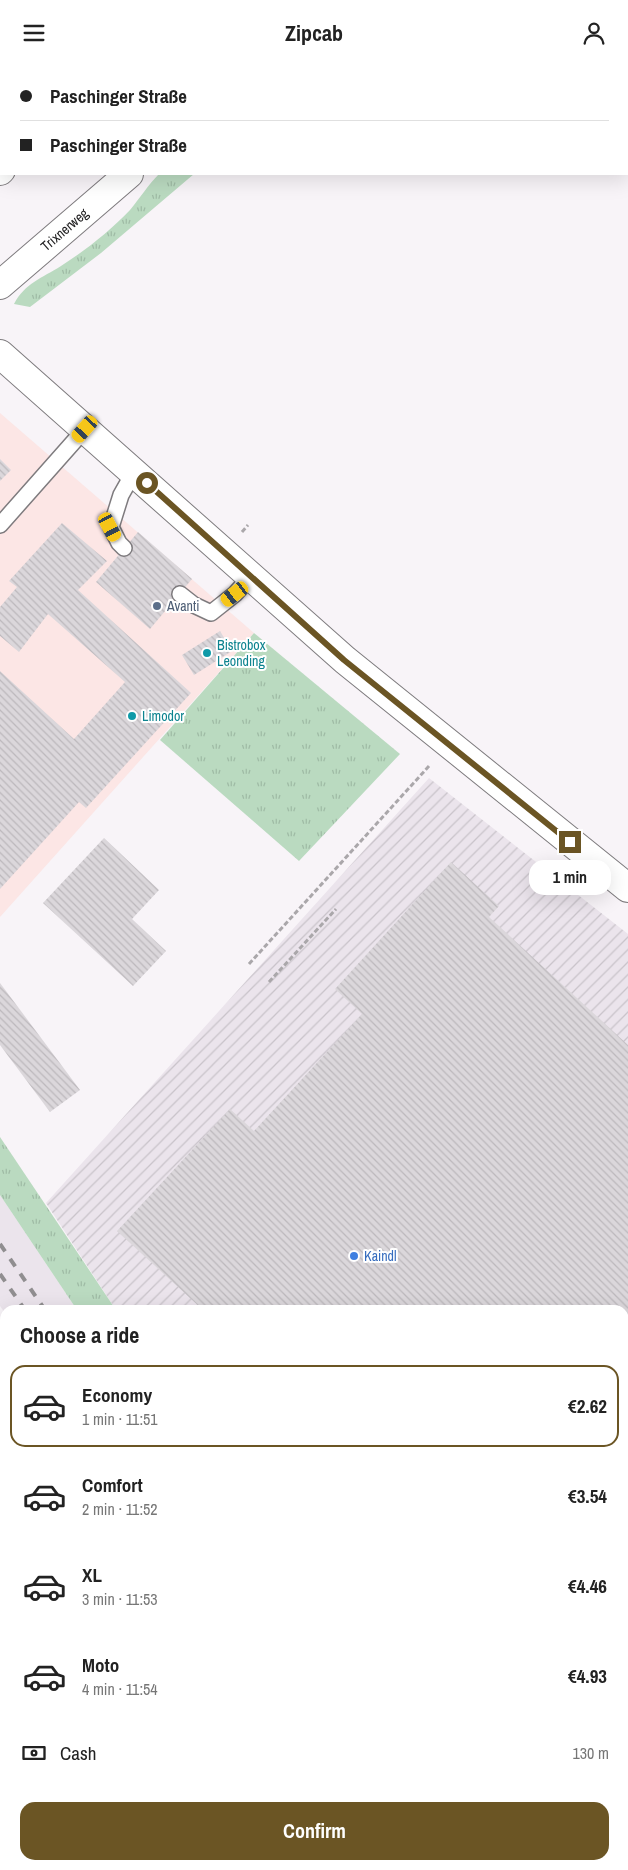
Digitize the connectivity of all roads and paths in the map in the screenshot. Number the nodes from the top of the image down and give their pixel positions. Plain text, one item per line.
1 (128, 175) edge
2 (0, 285) edge
3 (0, 354) edge
4 (85, 429) junction
5 (134, 472) junction
6 (0, 525) edge
7 (124, 548) dead end
8 (250, 577) junction
9 (180, 594) dead end
10 (430, 765) dead end
11 (628, 888) edge
12 (336, 909) dead end
13 (249, 964) dead end
14 (269, 982) dead end

1 - 2 street, Trixnerweg
3 - 4 street
4 - 5 street
4 - 6 lane
5 - 7 lane
5 - 8 street
8 - 9 lane
8 - 11 street
10 - 13 path
12 - 14 path

